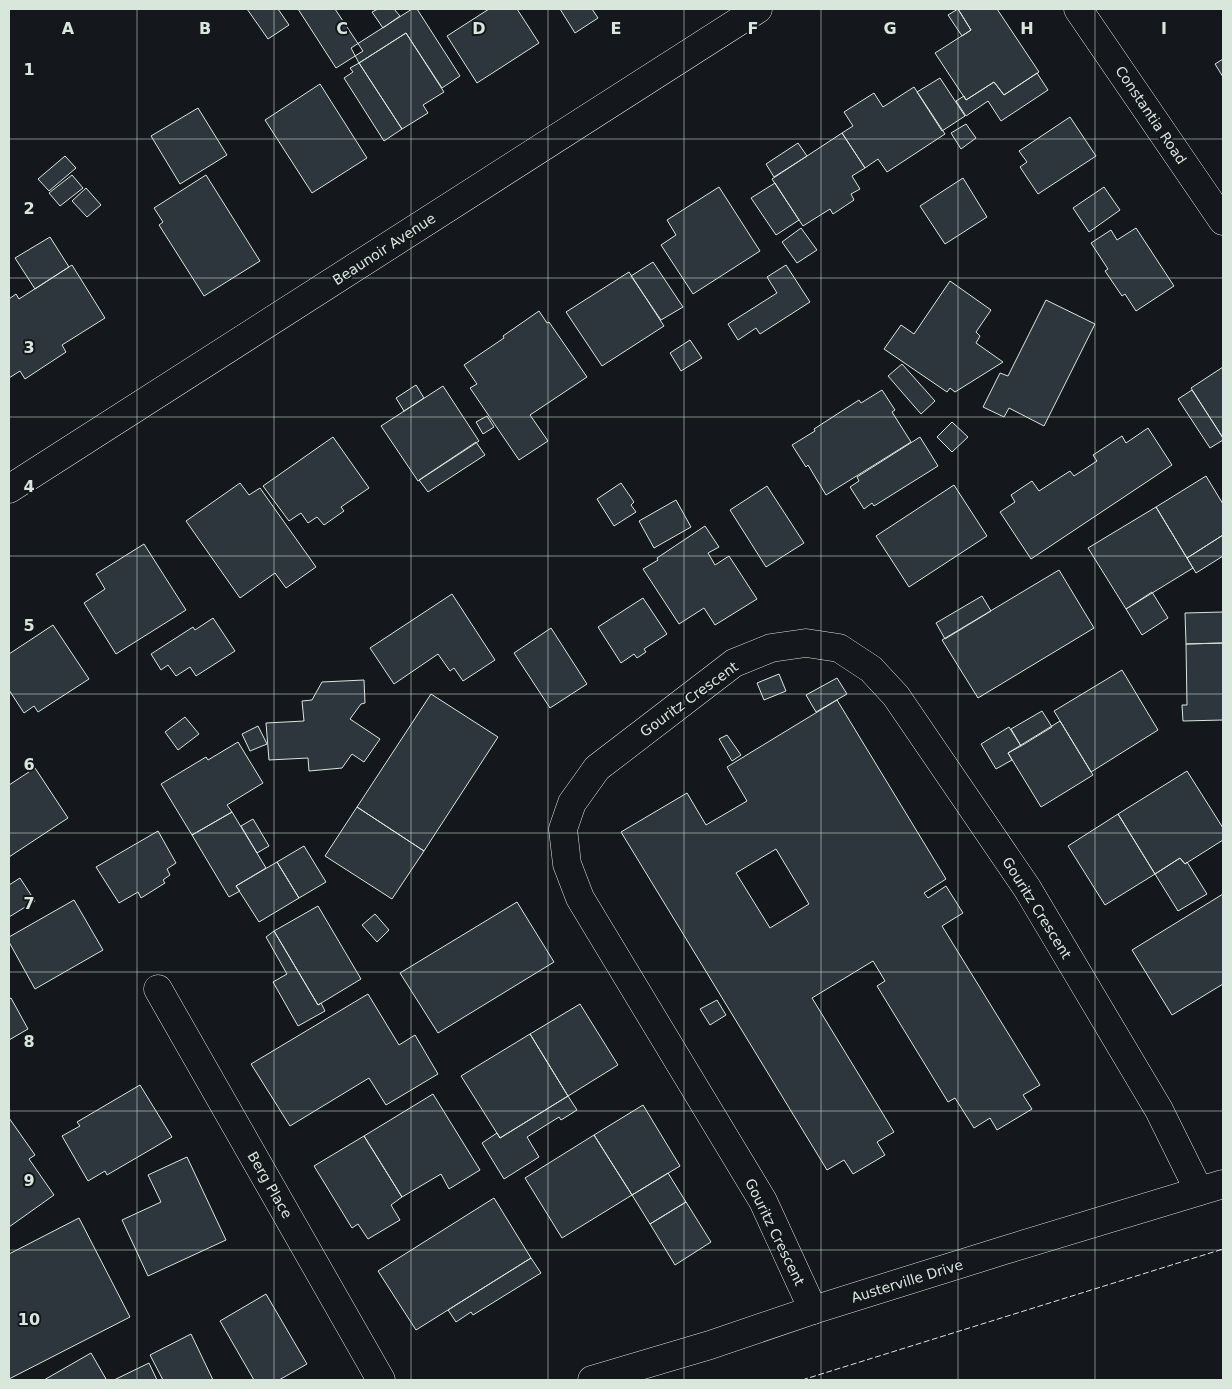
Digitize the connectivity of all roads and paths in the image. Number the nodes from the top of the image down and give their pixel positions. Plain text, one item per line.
1 (758, 9) edge
2 (1078, 9) edge
3 (1223, 221) edge
4 (9, 489) edge
5 (158, 989) dead end
6 (1211, 1188) edge
7 (813, 1310) junction
8 (381, 1380) edge
9 (592, 1380) edge

1 - 4 street, Beaunoir Avenue
2 - 3 street, Constantia Road
5 - 8 street, Berg Place
6 - 7 street, Austerville Drive
6 - 7 street, Gouritz Crescent
7 - 9 street, Austerville Drive

